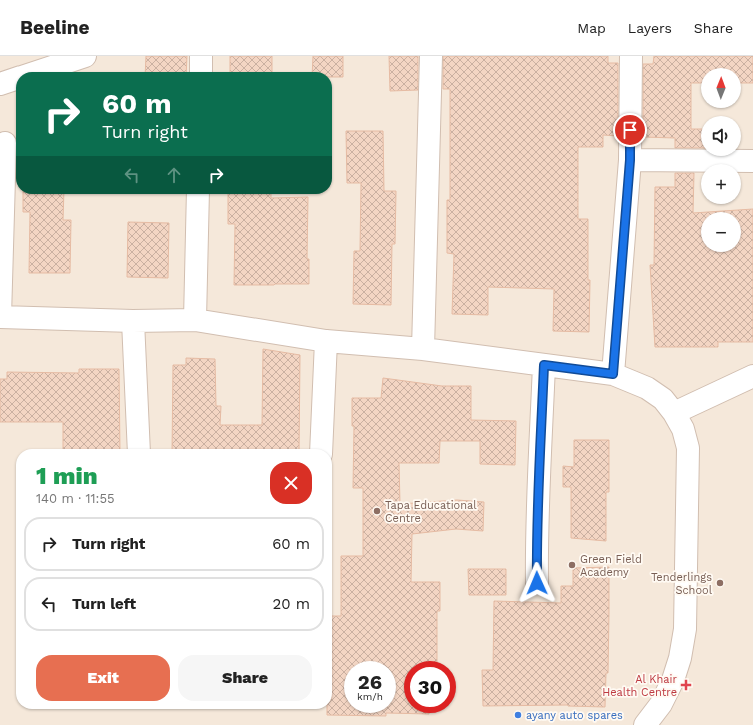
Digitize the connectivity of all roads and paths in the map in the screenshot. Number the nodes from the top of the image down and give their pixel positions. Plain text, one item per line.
1 (85, 56) edge
2 (201, 56) edge
3 (431, 56) edge
4 (632, 56) edge
5 (36, 72) edge
6 (201, 72) edge
7 (16, 79) edge
8 (0, 84) edge
9 (5, 143) dead end
10 (630, 160) junction
11 (753, 161) edge
12 (198, 194) edge
13 (0, 317) edge
14 (195, 320) junction
15 (133, 321) junction
16 (326, 341) junction
17 (423, 350) junction
18 (544, 365) junction
19 (613, 374) junction
20 (753, 376) edge
21 (674, 413) junction
22 (138, 449) edge
23 (321, 449) edge
24 (537, 583) dead end
25 (645, 725) edge

1 - 5 street
2 - 6 street
3 - 17 street
4 - 10 street
7 - 8 street
9 - 13 street
10 - 11 street
10 - 19 street
12 - 14 street
13 - 15 street
14 - 15 street
14 - 16 street
15 - 22 street
16 - 17 street
16 - 23 street
17 - 18 street
18 - 19 street
18 - 24 street
19 - 21 street
20 - 21 street
21 - 25 street

